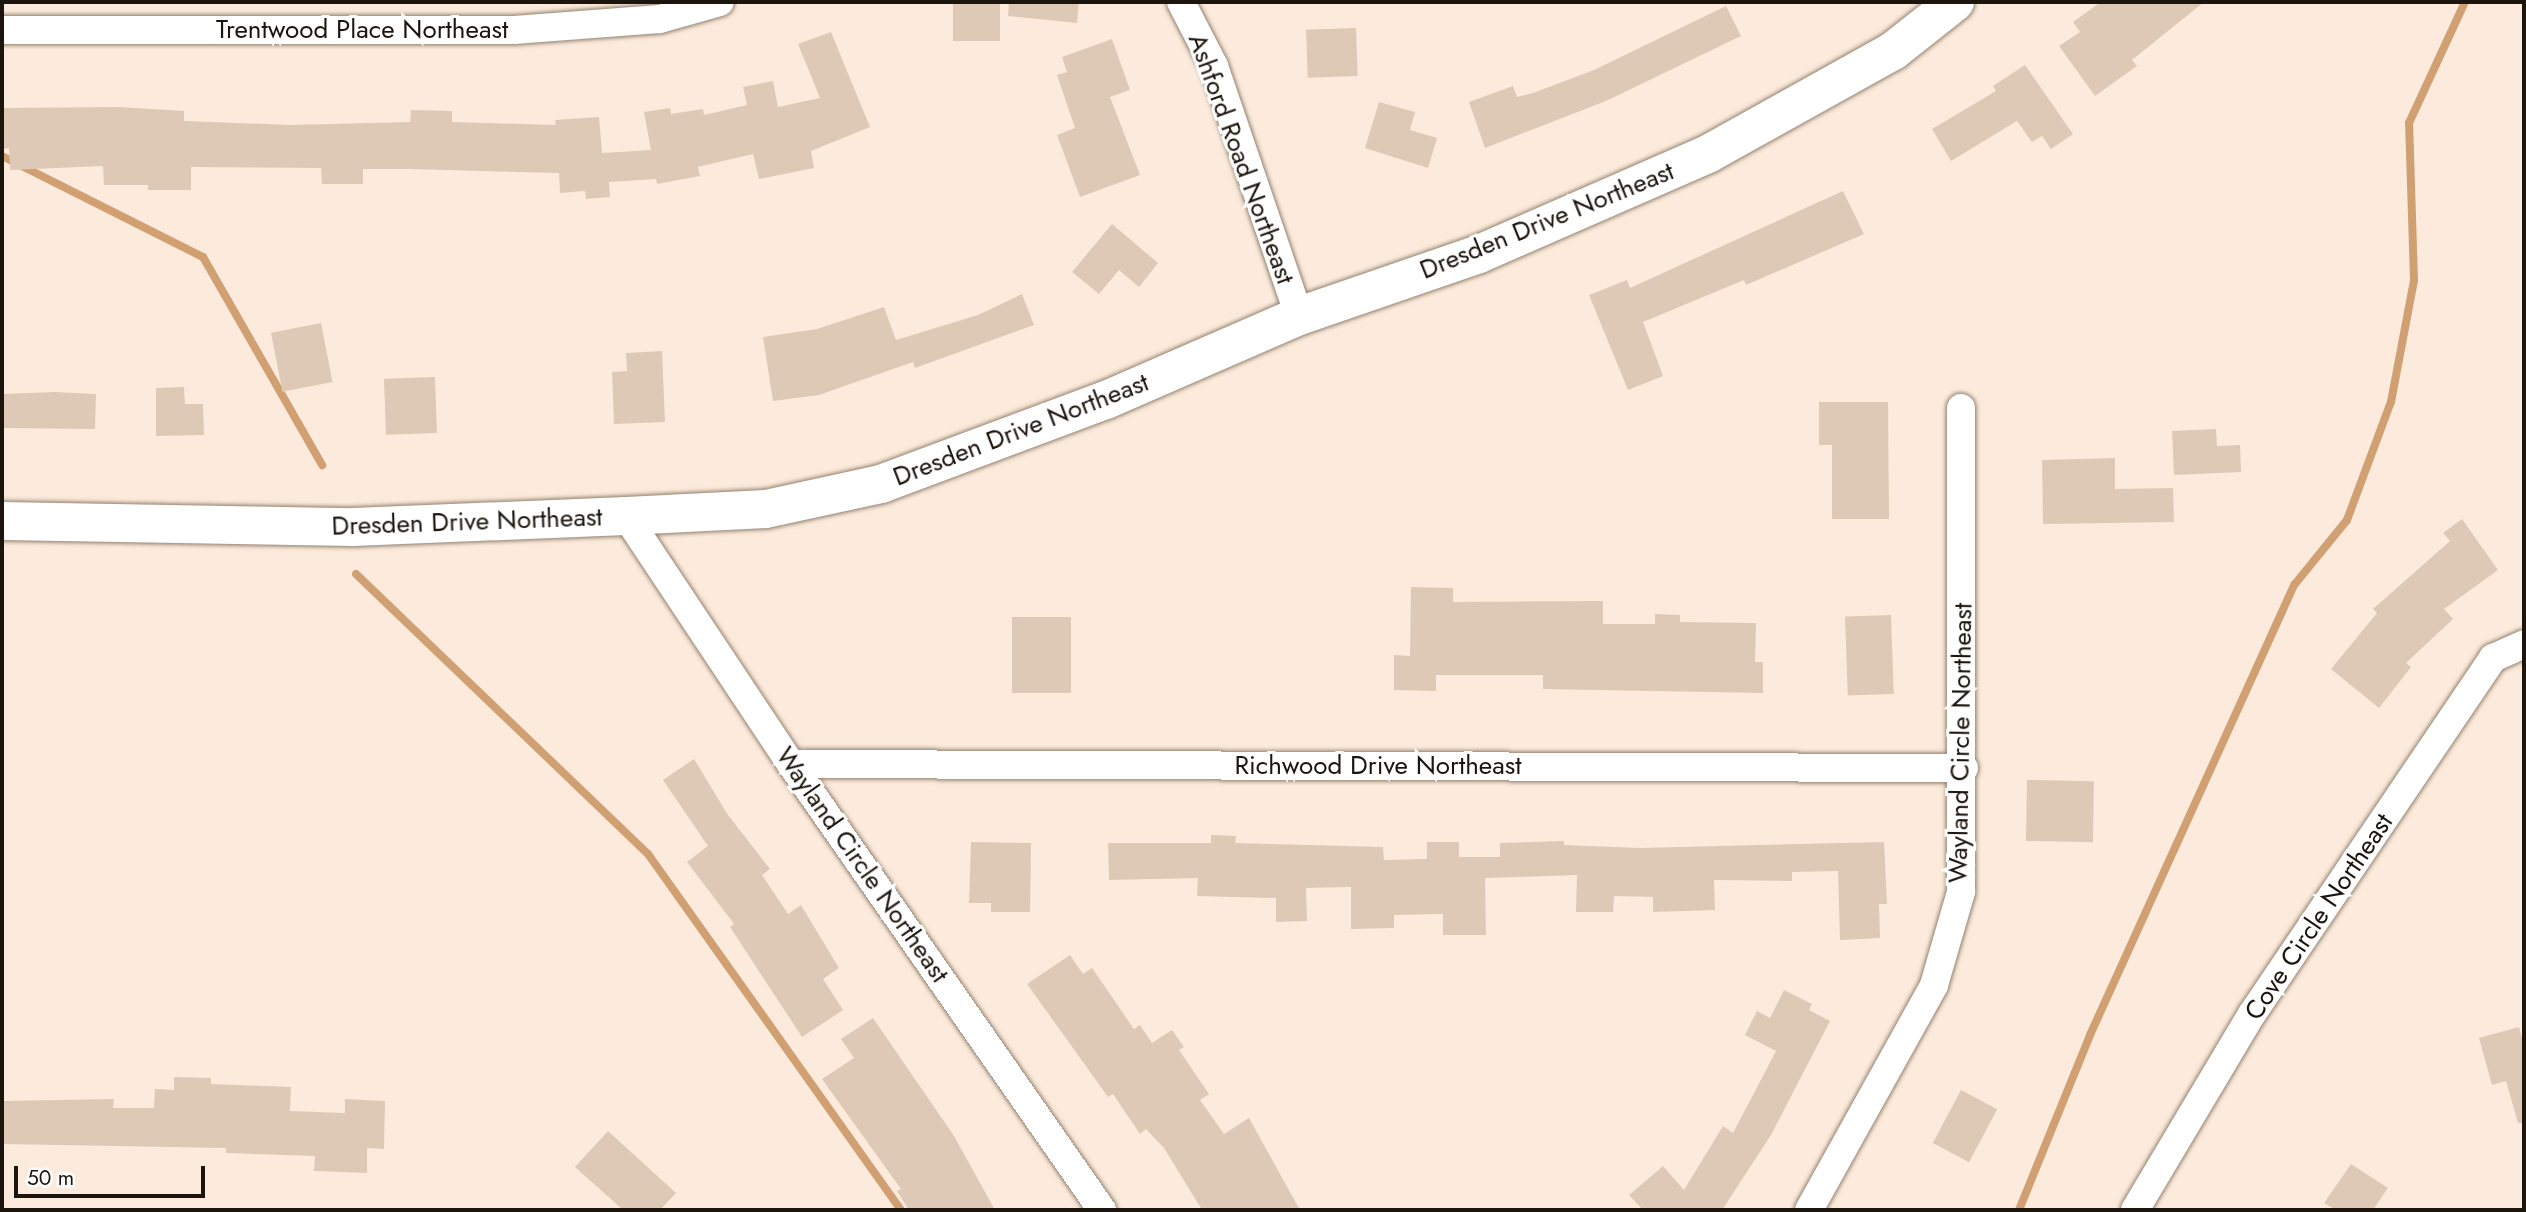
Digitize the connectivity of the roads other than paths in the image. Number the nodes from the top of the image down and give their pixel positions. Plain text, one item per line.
1 (719, 2) edge
2 (1181, 2) edge
3 (1955, 2) edge
4 (2, 30) edge
5 (1299, 317) junction
6 (1961, 408) dead end
7 (626, 516) junction
8 (2, 521) edge
9 (2524, 645) edge
10 (791, 764) junction
11 (1964, 768) junction
12 (1102, 1210) edge
13 (1809, 1210) edge
14 (2135, 1210) edge

1 - 4 street, Trentwood Place Northeast
2 - 5 street, Ashford Road Northeast
3 - 5 street, Dresden Drive Northeast
5 - 7 street, Dresden Drive Northeast
6 - 11 street, Wayland Circle Northeast
7 - 8 street, Dresden Drive Northeast
7 - 10 street, Wayland Circle Northeast
9 - 14 street, Cove Circle Northeast
10 - 11 street, Richwood Drive Northeast
10 - 12 street, Wayland Circle Northeast
11 - 13 street, Wayland Circle Northeast

